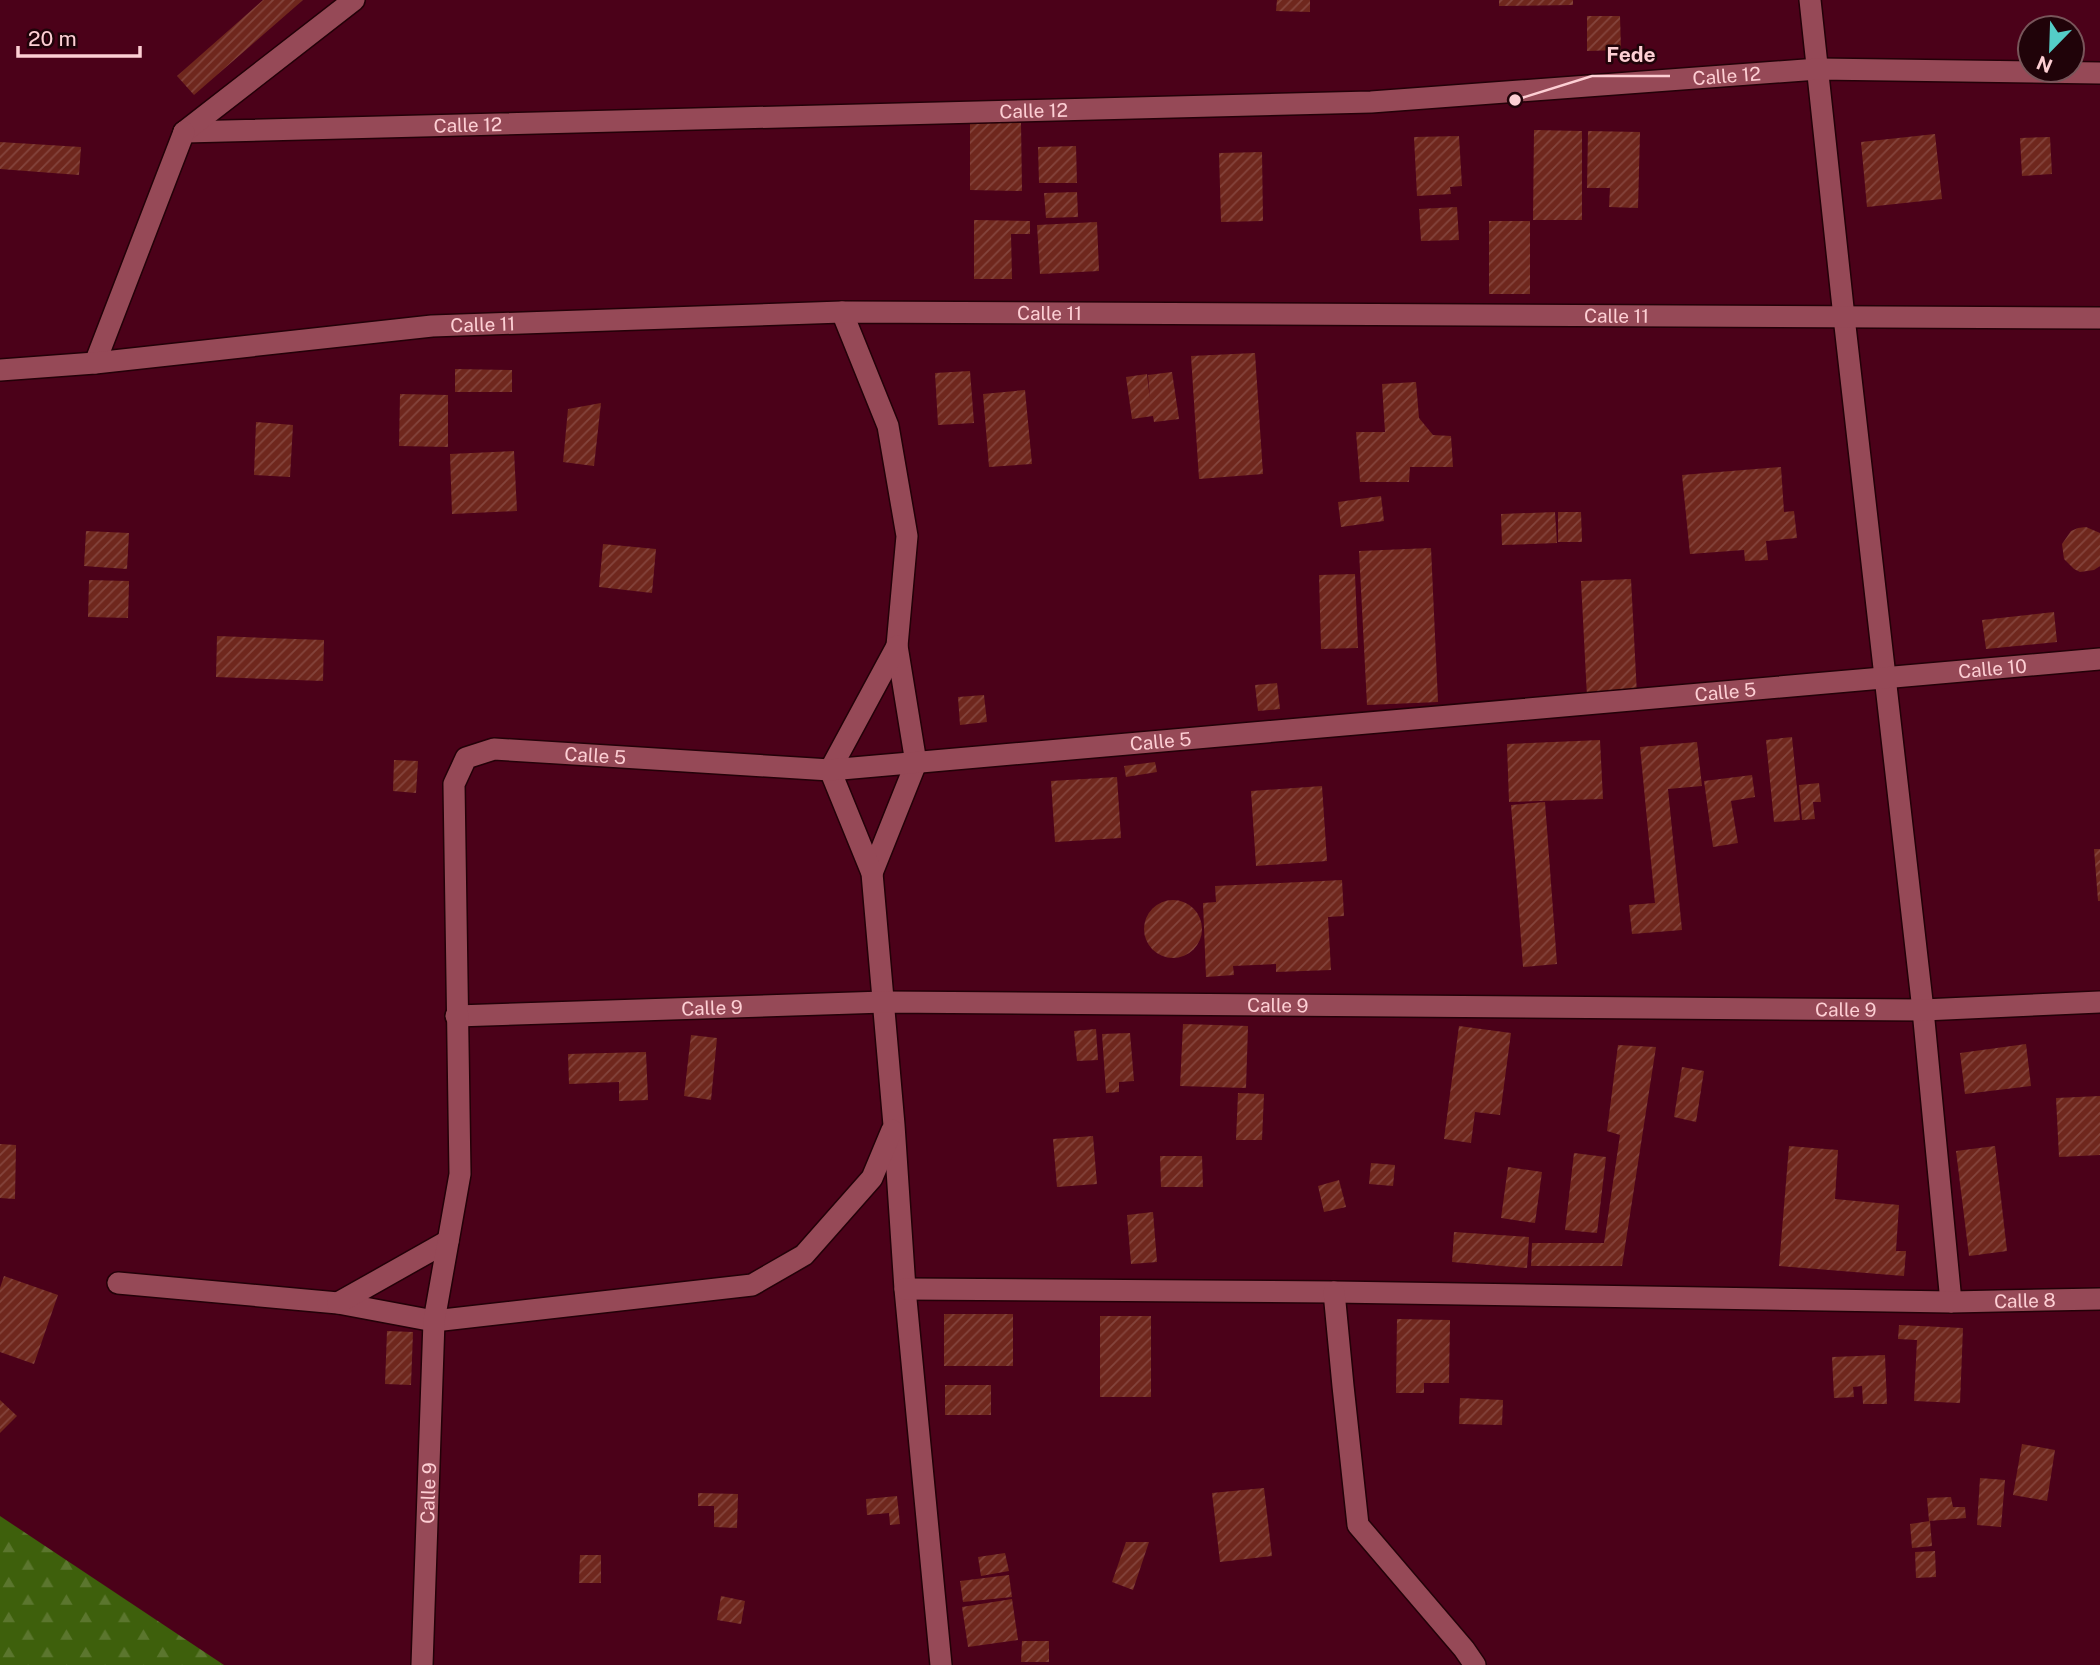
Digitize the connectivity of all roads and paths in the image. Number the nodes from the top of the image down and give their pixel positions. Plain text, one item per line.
1 (354, 0) edge
2 (1810, 0) edge
3 (1818, 69) junction
4 (2100, 73) edge
5 (184, 132) junction
6 (842, 312) junction
7 (1844, 317) junction
8 (2100, 318) edge
9 (94, 363) junction
10 (0, 370) edge
11 (897, 646) junction
12 (2100, 659) edge
13 (1885, 677) junction
14 (916, 763) junction
15 (830, 770) junction
16 (454, 784) joint
17 (872, 873) junction
18 (884, 1002) junction
19 (2100, 1002) edge
20 (1923, 1010) junction
21 (456, 1016) junction
22 (894, 1125) junction
23 (448, 1241) junction
24 (118, 1283) dead end
25 (905, 1289) junction
26 (1334, 1292) junction
27 (2100, 1299) edge
28 (338, 1303) junction
29 (1951, 1303) junction
30 (434, 1321) junction
31 (422, 1665) edge
32 (941, 1665) edge
33 (1475, 1665) edge

1 - 5 street
2 - 3 street
3 - 4 street, Calle 12
3 - 5 street, Calle 12
3 - 7 street
5 - 9 street
6 - 7 street, Calle 11
6 - 9 street, Calle 11
6 - 11 street
7 - 8 street, Calle 11
7 - 13 street
9 - 10 street, Calle 11
11 - 14 street
11 - 15 street
12 - 13 street, Calle 10
13 - 14 street, Calle 5
13 - 20 street
14 - 15 street, Calle 5
14 - 17 street
15 - 16 street, Calle 5
15 - 17 street
16 - 21 street, Calle 9
17 - 18 street
18 - 20 street, Calle 9
18 - 21 street, Calle 9
18 - 22 street
19 - 20 street, Calle 9
20 - 29 street
21 - 23 street, Calle 9
22 - 25 street
22 - 30 street
23 - 28 street
23 - 30 street, Calle 9
24 - 28 street
25 - 26 street, Calle 8
25 - 32 street
26 - 29 street, Calle 8
26 - 33 street
27 - 29 street, Calle 8
28 - 30 street
30 - 31 street, Calle 9

